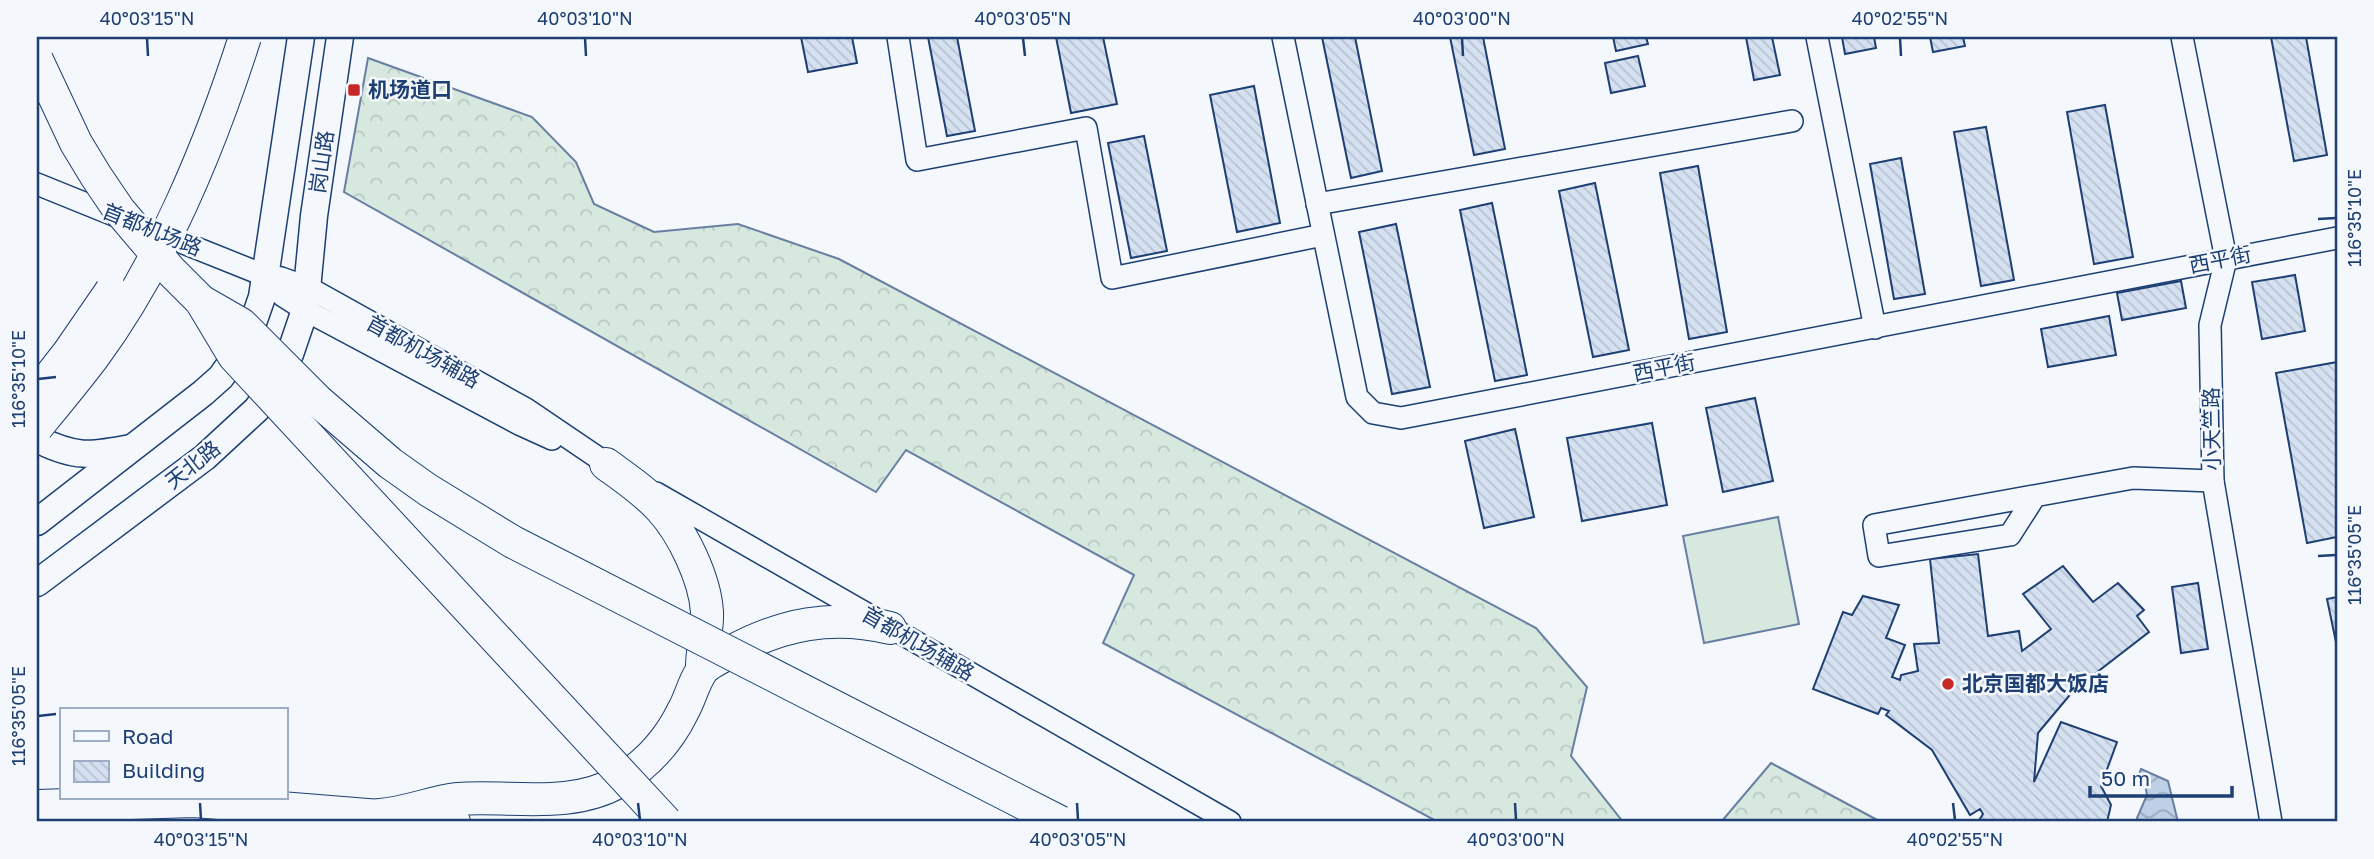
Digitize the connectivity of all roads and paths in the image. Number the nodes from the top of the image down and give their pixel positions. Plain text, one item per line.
1 (222, 37) edge
2 (245, 37) edge
3 (301, 37) edge
4 (340, 37) edge
5 (898, 37) edge
6 (1283, 37) edge
7 (1817, 37) edge
8 (2182, 37) edge
9 (37, 60) edge
10 (1791, 121) dead end
11 (37, 184) edge
12 (1317, 204) junction
13 (1323, 234) junction
14 (2337, 237) edge
15 (2226, 259) junction
16 (266, 276) junction
17 (307, 299) junction
18 (201, 301) junction
19 (1875, 328) junction
20 (37, 393) edge
21 (37, 427) edge
22 (37, 439) edge
23 (132, 448) junction
24 (606, 464) junction
25 (2213, 481) junction
26 (2035, 496) junction
27 (37, 522) edge
28 (37, 583) edge
29 (890, 628) junction
30 (702, 670) junction
31 (37, 806) edge
32 (380, 815) junction
33 (454, 822) edge
34 (666, 822) edge
35 (1060, 822) edge
36 (1230, 822) edge
37 (2271, 822) edge

1 - 20 highway, bridge
2 - 21 highway, bridge
3 - 16 main road, 岗山路
4 - 17 main road, 岗山路
5 - 13 street
6 - 12 street, 西平街
7 - 19 street
8 - 15 street, 小天竺路
9 - 18 highway, bridge
10 - 12 street
11 - 16 street, 首都机场路
12 - 13 street, 西平街
13 - 19 street, 西平街
14 - 15 street, 西平街
15 - 19 street, 西平街
15 - 25 street, 小天竺路
16 - 17 street, 首都机场路
16 - 23 main road
17 - 24 street, 首都机场辅路
17 - 28 main road, 天北路
18 - 34 highway, bridge
18 - 35 highway, bridge
22 - 23 main road
23 - 27 main road
24 - 29 street, 首都机场辅路
24 - 30 highway
25 - 26 street
25 - 37 street, 小天竺路
26 - 26 street
29 - 30 highway
29 - 36 street, 首都机场辅路
30 - 32 highway
31 - 32 highway
32 - 33 highway

